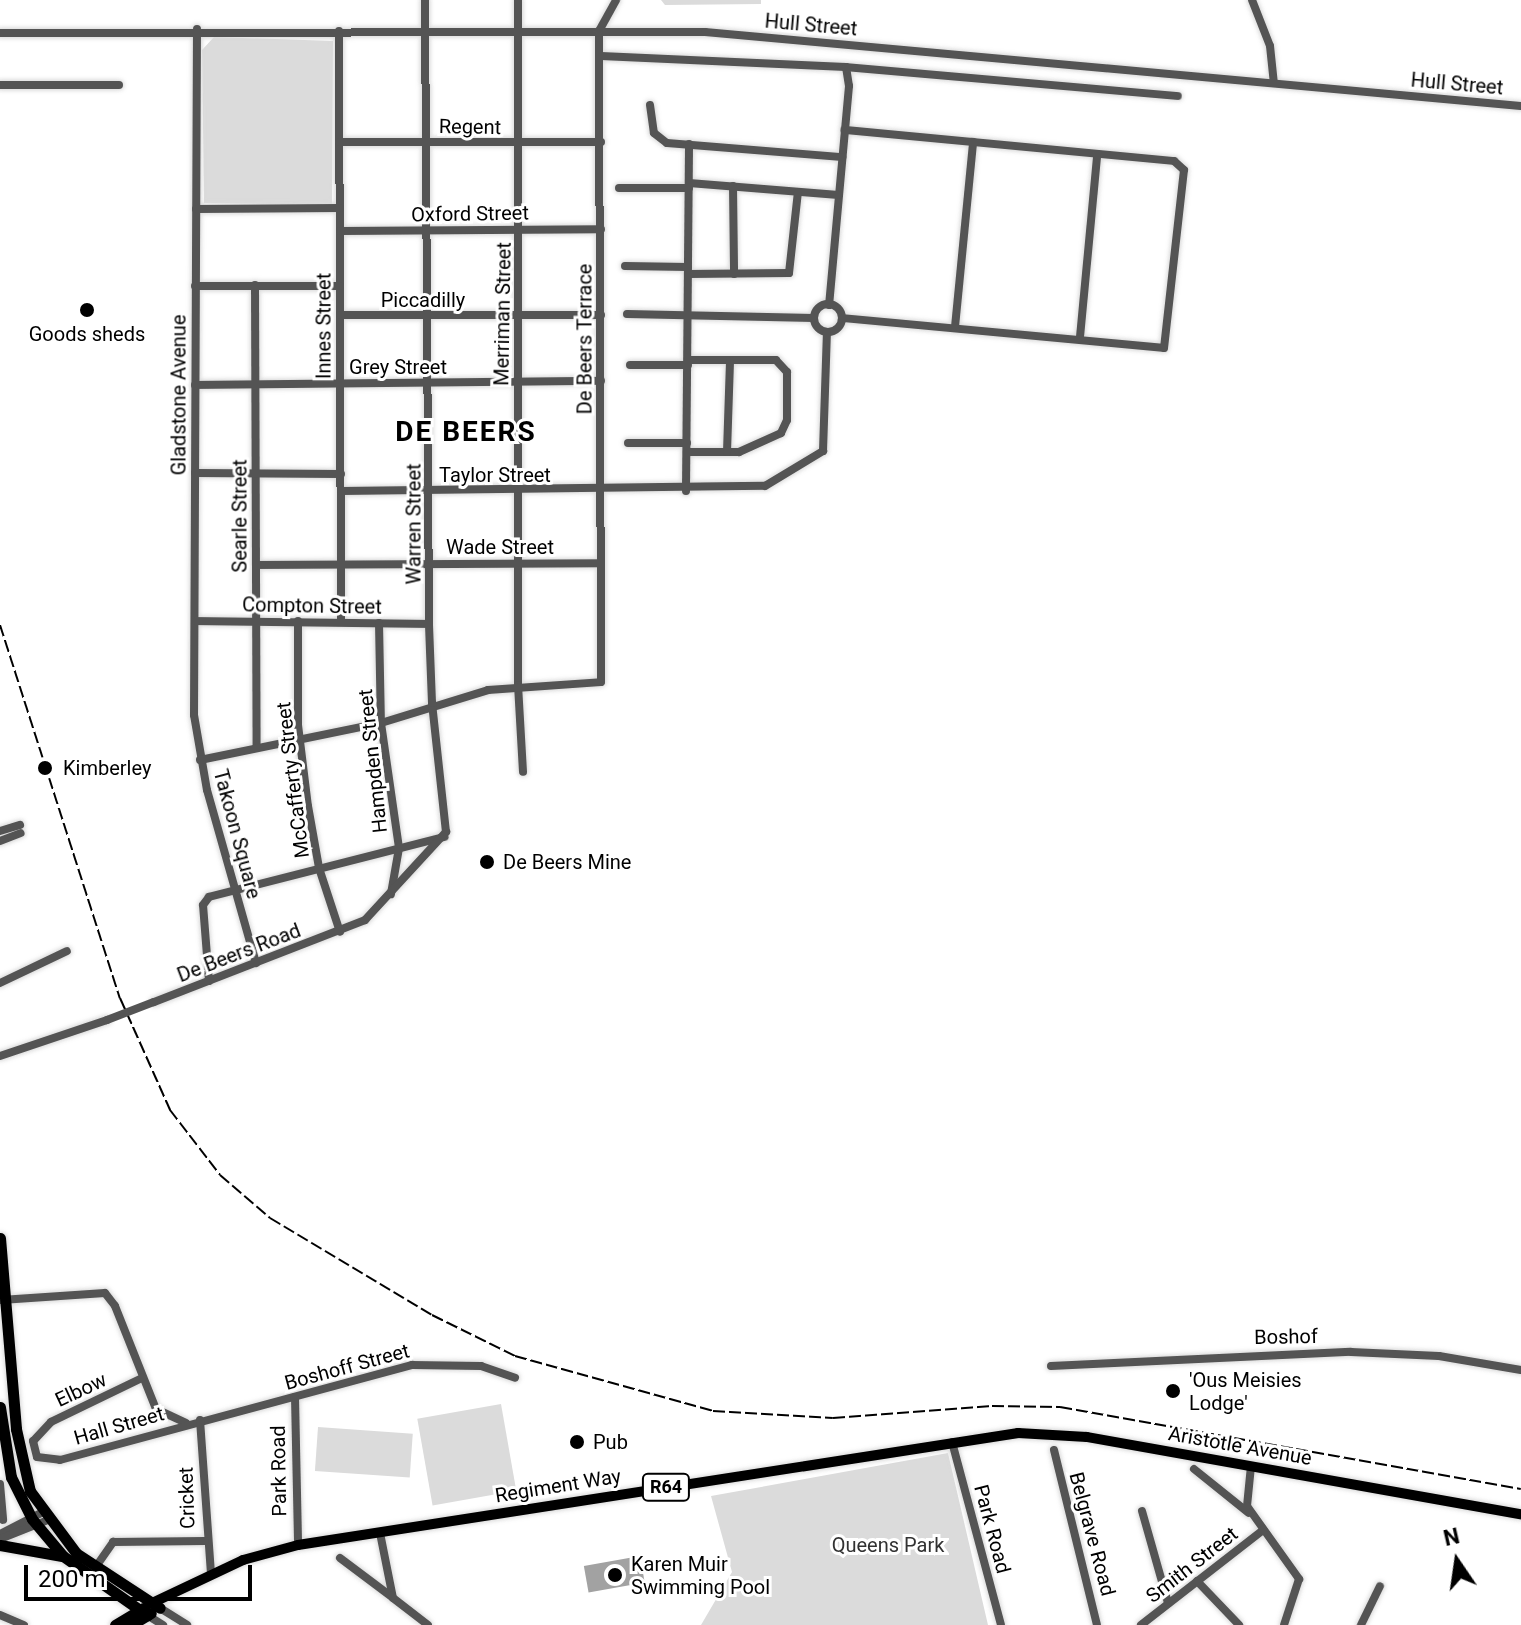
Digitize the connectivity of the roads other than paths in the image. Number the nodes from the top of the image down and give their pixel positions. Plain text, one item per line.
1 (425, 0) edge
2 (518, 0) edge
3 (616, 0) edge
4 (1252, 0) edge
5 (197, 29) junction
6 (517, 30) junction
7 (339, 31) junction
8 (599, 31) junction
9 (0, 33) edge
10 (427, 33) junction
11 (601, 56) junction
12 (846, 67) junction
13 (1274, 83) junction
14 (0, 85) edge
15 (119, 85) dead end
16 (1178, 96) dead end
17 (650, 105) dead end
18 (1521, 106) edge
19 (844, 130) junction
20 (339, 142) junction
21 (429, 142) junction
22 (601, 142) junction
23 (973, 142) junction
24 (518, 143) junction
25 (689, 144) junction
26 (1097, 156) junction
27 (842, 157) junction
28 (689, 186) junction
29 (733, 186) junction
30 (619, 188) dead end
31 (798, 192) junction
32 (839, 195) junction
33 (340, 208) junction
34 (196, 209) junction
35 (520, 229) junction
36 (601, 229) junction
37 (429, 230) junction
38 (340, 231) junction
39 (625, 266) dead end
40 (688, 270) junction
41 (734, 274) junction
42 (255, 285) junction
43 (195, 286) junction
44 (340, 286) junction
45 (829, 305) junction
46 (627, 314) dead end
47 (340, 315) junction
48 (519, 315) junction
49 (601, 315) junction
50 (688, 315) junction
51 (431, 316) junction
52 (814, 318) junction
53 (842, 318) junction
54 (955, 327) junction
55 (827, 332) junction
56 (1080, 337) junction
57 (730, 361) junction
58 (688, 362) junction
59 (630, 365) dead end
60 (601, 381) junction
61 (519, 382) junction
62 (340, 383) junction
63 (431, 383) junction
64 (255, 384) junction
65 (195, 385) junction
66 (628, 443) dead end
67 (687, 447) junction
68 (727, 452) junction
69 (195, 473) junction
70 (256, 473) junction
71 (341, 474) junction
72 (601, 490) junction
73 (341, 491) junction
74 (430, 491) junction
75 (518, 491) junction
76 (686, 491) junction
77 (430, 563) junction
78 (517, 563) junction
79 (600, 563) junction
80 (256, 565) junction
81 (341, 565) junction
82 (195, 621) junction
83 (256, 621) junction
84 (298, 621) junction
85 (341, 622) junction
86 (379, 623) junction
87 (429, 624) junction
88 (518, 685) junction
89 (432, 703) junction
90 (381, 723) junction
91 (299, 736) junction
92 (257, 746) junction
93 (200, 760) junction
94 (523, 772) dead end
95 (449, 822) joint
96 (4, 830) edge
97 (444, 837) junction
98 (0, 841) edge
99 (399, 848) junction
100 (319, 868) junction
101 (234, 889) junction
102 (391, 895) junction
103 (340, 932) junction
104 (67, 951) dead end
105 (256, 963) junction
106 (209, 981) junction
107 (0, 983) edge
108 (0, 1056) edge
109 (0, 1238) edge
110 (3, 1300) edge
111 (1051, 1366) dead end
112 (1521, 1370) edge
113 (142, 1378) junction
114 (515, 1378) dead end
115 (295, 1397) junction
116 (0, 1407) edge
117 (200, 1420) junction
118 (187, 1423) junction
119 (952, 1442) junction
120 (1054, 1450) dead end
121 (60, 1460) joint
122 (1251, 1466) junction
123 (1194, 1469) dead end
124 (0, 1484) edge
125 (1142, 1511) dead end
126 (1521, 1514) edge
127 (1252, 1516) junction
128 (40, 1519) junction
129 (3, 1520) dead end
130 (1263, 1530) junction
131 (380, 1533) junction
132 (0, 1537) edge
133 (205, 1541) junction
134 (0, 1545) edge
135 (298, 1545) junction
136 (63, 1556) junction
137 (340, 1558) dead end
138 (387, 1567) junction
139 (95, 1568) junction
140 (211, 1574) junction
141 (368, 1579) junction
142 (1197, 1581) junction
143 (1380, 1586) dead end
144 (393, 1598) junction
145 (1168, 1603) junction
146 (149, 1610) junction
147 (0, 1615) edge
148 (426, 1624) edge
149 (24, 1625) edge
150 (115, 1625) edge
151 (131, 1625) edge
152 (163, 1625) edge
153 (187, 1625) edge
154 (1001, 1625) edge
155 (1097, 1625) edge
156 (1141, 1625) edge
157 (1239, 1625) edge
158 (1284, 1625) edge
159 (1361, 1625) edge

1 - 10 street, Warren Street
2 - 6 street, Merriman Street
3 - 8 street
4 - 13 street
5 - 7 street, Hull Street
5 - 9 street, Hull Street
5 - 34 street, Gladstone Avenue
6 - 8 street, Hull Street
6 - 10 street, Hull Street
6 - 24 street, Merriman Street
7 - 10 street, Hull Street
7 - 20 street, Innes Street
8 - 11 street, De Beers Terrace
8 - 13 street, Hull Street
10 - 21 street, Warren Street
11 - 12 street, Hull Street
11 - 22 street, De Beers Terrace
12 - 16 street
12 - 19 street, Hull Street
13 - 18 street, Hull Street
14 - 15 street
17 - 25 street
19 - 23 street
19 - 27 street, Hull Street
20 - 21 street, Regent
20 - 33 street, Innes Street
21 - 24 street, Regent
21 - 37 street, Warren Street
22 - 24 street, Regent
22 - 36 street, De Beers Terrace
23 - 26 street
23 - 54 street
24 - 35 street, Merriman Street
25 - 27 street
25 - 28 street
26 - 56 street
26 - 56 street
27 - 32 street, Hull Street
28 - 29 street
28 - 30 street
28 - 40 street
29 - 31 street
29 - 41 street
31 - 32 street
31 - 41 street
32 - 45 street, Hull Street
33 - 34 street
33 - 38 street, Innes Street
34 - 43 street, Gladstone Avenue
35 - 36 street, Oxford Street
35 - 37 street, Oxford Street
35 - 48 street, Merriman Street
36 - 49 street, De Beers Terrace
37 - 38 street, Oxford Street
37 - 51 street, Warren Street
38 - 44 street, Innes Street
39 - 40 street
40 - 41 street
40 - 50 street
42 - 43 street
42 - 44 street
42 - 64 street, Searle Street
43 - 65 street, Gladstone Avenue
44 - 47 street, Innes Street
45 - 52 street
45 - 53 street
46 - 50 street
47 - 51 street, Piccadilly
47 - 62 street, Innes Street
48 - 49 street, Piccadilly
48 - 51 street, Piccadilly
48 - 61 street, Merriman Street
49 - 60 street, De Beers Terrace
50 - 52 street
50 - 58 street
51 - 63 street, Warren Street
52 - 55 street
53 - 54 street
53 - 55 street
54 - 56 street
55 - 76 street, Taylor Street
57 - 58 street
57 - 68 street
57 - 68 street
58 - 59 street
58 - 67 street
60 - 61 street, Grey Street
60 - 72 street, De Beers Terrace
61 - 63 street, Grey Street
61 - 75 street, Merriman Street
62 - 63 street, Grey Street
62 - 64 street, Grey Street
62 - 71 street, Innes Street
63 - 74 street, Warren Street
64 - 65 street, Grey Street
64 - 70 street, Searle Street
65 - 69 street, Gladstone Avenue
66 - 67 street
67 - 68 street
67 - 76 street
69 - 70 street
69 - 82 street, Gladstone Avenue
70 - 71 street
70 - 80 street, Searle Street
71 - 73 street, Innes Street
72 - 75 street, Taylor Street
72 - 76 street, Taylor Street
72 - 79 street, De Beers Terrace
73 - 74 street, Taylor Street
73 - 81 street, Innes Street
74 - 75 street, Taylor Street
74 - 77 street, Warren Street
75 - 78 street, Merriman Street
77 - 78 street, Wade Street
77 - 81 street, Wade Street
77 - 87 street, Warren Street
78 - 79 street, Wade Street
78 - 88 street, Merriman Street
79 - 88 street, De Beers Terrace
80 - 81 street, Wade Street
80 - 83 street, Searle Street
81 - 85 street, Innes Street
82 - 83 street, Compton Street
82 - 93 street, Gladstone Avenue
83 - 84 street, Compton Street
83 - 92 street, Searle Street
84 - 85 street, Compton Street
84 - 91 street, McCafferty Street
85 - 86 street, Compton Street
86 - 87 street, Compton Street
86 - 90 street, Hampden Street
87 - 89 street, Warren Street
88 - 89 street
88 - 94 street, Merriman Street
89 - 90 street
89 - 95 street, Warren Street
90 - 91 street
90 - 99 street, Hampden Street
91 - 92 street
91 - 100 street, McCafferty Street
92 - 93 street
93 - 101 street, Takoon Square
95 - 97 street, De Beers Road
96 - 98 street
97 - 99 street
97 - 102 street, De Beers Road
99 - 100 street
99 - 102 street, Hampden Street
100 - 101 street
100 - 103 street, McCafferty Street
101 - 105 street, Takoon Square
101 - 106 street
102 - 103 street, De Beers Road
103 - 105 street, De Beers Road
104 - 107 street
105 - 106 street, De Beers Road
106 - 108 street, De Beers Road, bridge
109 - 110 highway
110 - 113 street
110 - 128 highway
111 - 112 street, Boshof
113 - 118 street
113 - 121 street, Elbow
114 - 115 street, Boshoff Street
115 - 117 street, Boshoff Street
115 - 135 street, Park Road
116 - 128 highway
117 - 118 street, Boshoff Street
117 - 133 street, Cricket
118 - 121 street, Hall Street
119 - 122 main road, Aristotle Avenue / R64
119 - 131 main road, Regiment Way / R64
119 - 154 street, Park Road
120 - 155 street, Belgrave Road
122 - 126 main road, Aristotle Avenue / R64
122 - 127 street
123 - 127 street
124 - 129 street
125 - 145 street
127 - 130 street
128 - 132 street
128 - 136 highway
128 - 139 highway
130 - 142 street, Smith Street
130 - 158 street
131 - 135 main road, Regiment Way / R64
131 - 138 street
133 - 139 street
133 - 140 street, Cricket
134 - 136 highway
135 - 140 main road, Regiment Way / R64
136 - 146 highway
137 - 141 street
138 - 141 street
138 - 144 street
139 - 146 highway
140 - 146 main road, Regiment Way / R64
141 - 144 street
142 - 145 street, Smith Street
142 - 157 street
143 - 159 street
144 - 148 street
145 - 156 street, Smith Street
146 - 150 highway
146 - 151 highway
146 - 152 street
146 - 153 street
147 - 149 street

